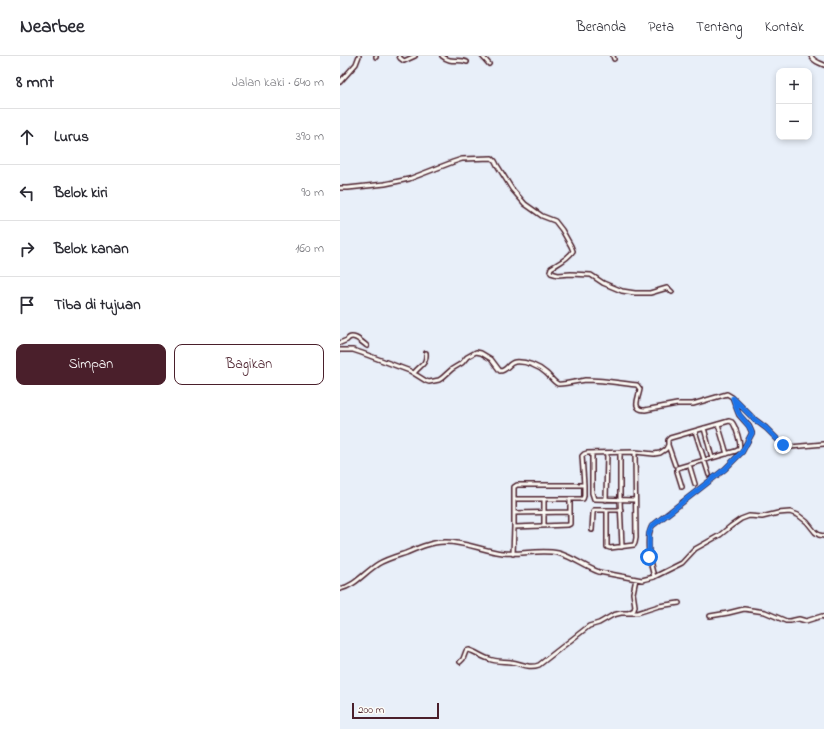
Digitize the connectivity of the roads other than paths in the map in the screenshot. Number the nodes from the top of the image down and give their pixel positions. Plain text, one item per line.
1 (359, 56) edge
2 (399, 56) edge
3 (415, 56) edge
4 (442, 56) edge
5 (482, 56) edge
6 (810, 56) edge
7 (467, 62) dead end
8 (489, 64) dead end
9 (824, 65) edge
10 (340, 82) edge
11 (340, 188) edge
12 (672, 292) dead end
13 (340, 343) edge
14 (368, 346) dead end
15 (340, 350) edge
16 (426, 353) dead end
17 (414, 373) junction
18 (733, 398) junction
19 (718, 424) junction
20 (704, 428) junction
21 (695, 431) junction
22 (824, 444) edge
23 (668, 446) junction
24 (635, 452) junction
25 (592, 453) junction
26 (607, 453) junction
27 (620, 453) junction
28 (727, 454) junction
29 (712, 458) junction
30 (704, 460) junction
31 (689, 464) junction
32 (675, 465) dead end
33 (709, 474) dead end
34 (584, 484) junction
35 (695, 484) dead end
36 (682, 487) dead end
37 (514, 499) junction
38 (544, 499) junction
39 (570, 499) junction
40 (606, 500) junction
41 (620, 500) junction
42 (635, 500) junction
43 (607, 510) junction
44 (621, 510) junction
45 (544, 512) junction
46 (570, 512) junction
47 (514, 513) junction
48 (514, 526) junction
49 (544, 526) junction
50 (592, 530) dead end
51 (824, 536) edge
52 (622, 547) junction
53 (513, 554) junction
54 (654, 577) junction
55 (636, 579) junction
56 (340, 589) edge
57 (679, 603) dead end
58 (628, 613) junction
59 (710, 616) dead end
60 (824, 617) edge
61 (460, 662) dead end

1 - 10 street
2 - 3 street
4 - 7 street
5 - 8 street
6 - 9 street
11 - 12 street
13 - 14 street
15 - 17 street
16 - 17 street
17 - 18 street
18 - 22 street
18 - 54 street
19 - 20 street
19 - 28 street
19 - 28 street
20 - 21 street
20 - 29 street
21 - 23 street
21 - 30 street
23 - 24 street
23 - 32 street
24 - 27 street
24 - 42 street
25 - 26 street
25 - 34 street
25 - 40 street
26 - 27 street
26 - 40 street
27 - 41 street
28 - 29 street
29 - 30 street
30 - 31 street
30 - 33 street
31 - 35 street
31 - 36 street
34 - 37 street
34 - 39 street
37 - 38 street
37 - 47 street
38 - 39 street
38 - 45 street
39 - 46 street
40 - 41 street
41 - 42 street
41 - 44 street
42 - 52 street
43 - 44 street
43 - 50 street
43 - 52 street
44 - 52 street
45 - 46 street
45 - 47 street
45 - 49 street
46 - 49 street
47 - 48 street
48 - 49 street
48 - 53 street
51 - 54 street
53 - 55 street
53 - 56 street
54 - 55 street
55 - 58 street
57 - 58 street
58 - 61 street
59 - 60 street

